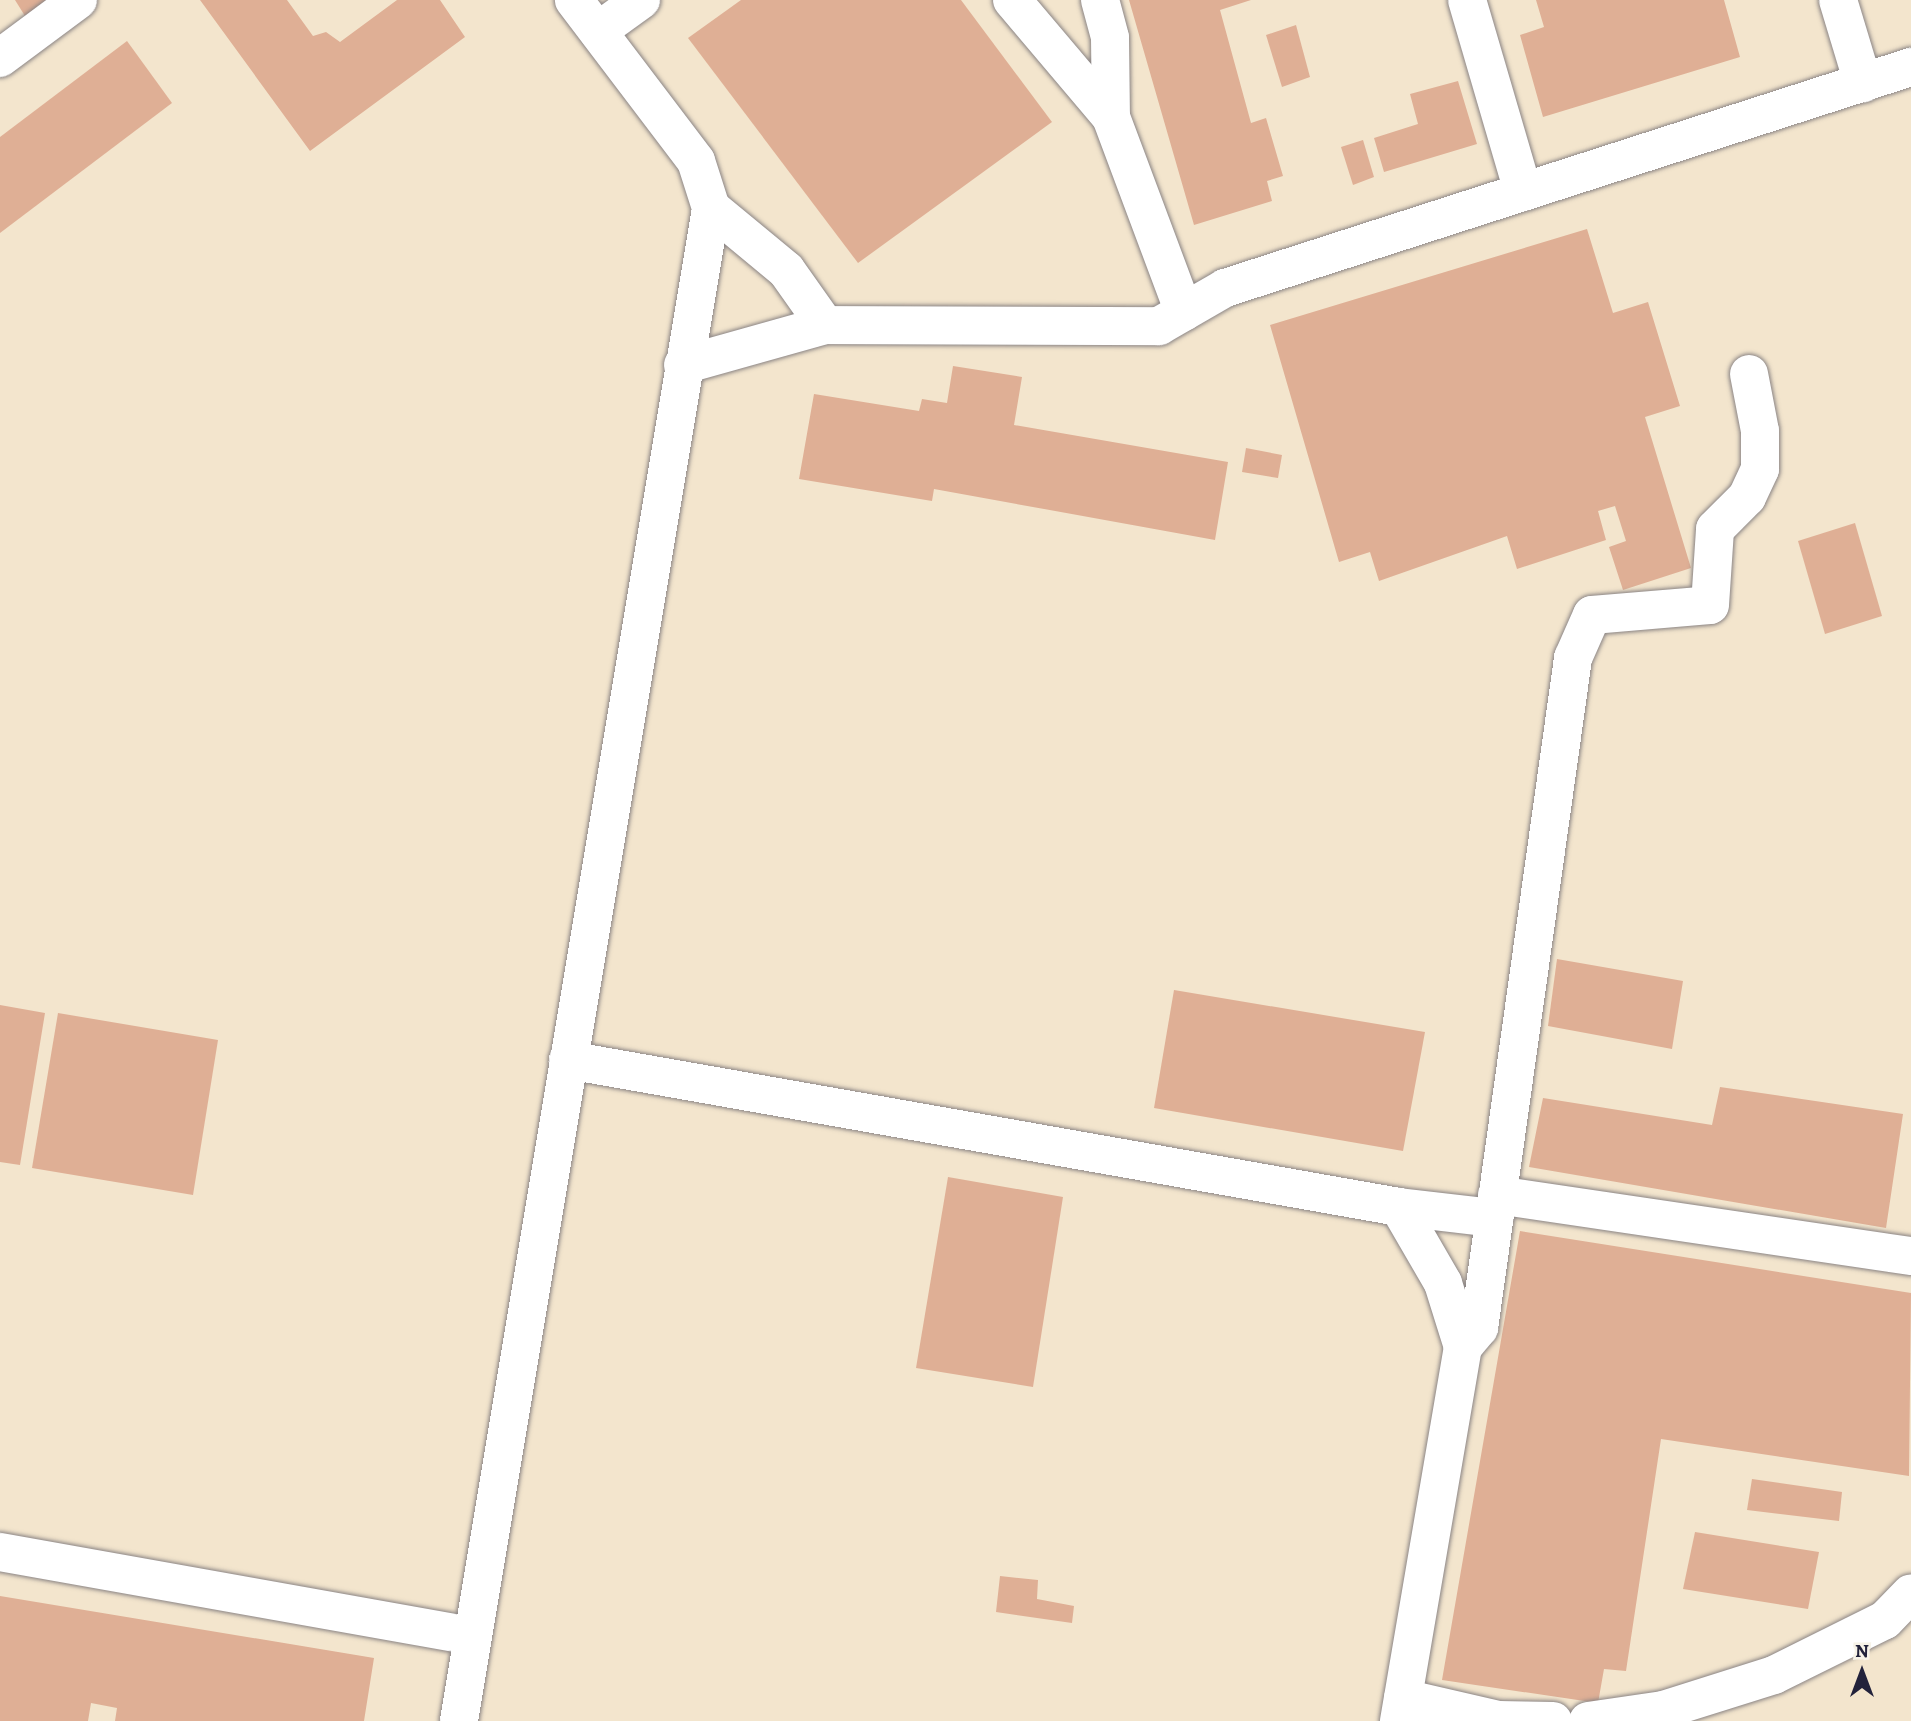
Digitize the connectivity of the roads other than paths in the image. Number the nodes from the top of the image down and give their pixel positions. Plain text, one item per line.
1 (78, 0) edge
2 (573, 0) edge
3 (641, 0) edge
4 (1012, 0) edge
5 (1100, 0) edge
6 (1467, 0) edge
7 (1838, 0) edge
8 (598, 31) junction
9 (0, 58) edge
10 (1911, 68) edge
11 (1863, 83) junction
12 (1111, 117) junction
13 (1523, 192) junction
14 (711, 208) junction
15 (1184, 312) junction
16 (825, 325) junction
17 (683, 365) junction
18 (1749, 374) dead end
19 (568, 1060) junction
20 (1495, 1206) junction
21 (1399, 1207) junction
22 (1911, 1256) edge
23 (1464, 1347) junction
24 (0, 1552) edge
25 (1911, 1593) edge
26 (451, 1632) dead end
27 (1401, 1710) edge
28 (459, 1721) edge
29 (1553, 1721) edge
30 (1588, 1721) edge

1 - 9 street
2 - 8 street
3 - 8 street
4 - 12 street
5 - 12 street
6 - 13 street
7 - 11 street
8 - 14 street
10 - 11 street
11 - 13 street
12 - 15 street
13 - 15 street
14 - 16 street
14 - 17 street
15 - 16 street
16 - 17 street
17 - 19 street
18 - 20 street
19 - 21 street
19 - 28 street
20 - 21 street
20 - 22 street
20 - 23 street
21 - 23 street
23 - 27 street
24 - 26 street
25 - 30 street
27 - 29 street

